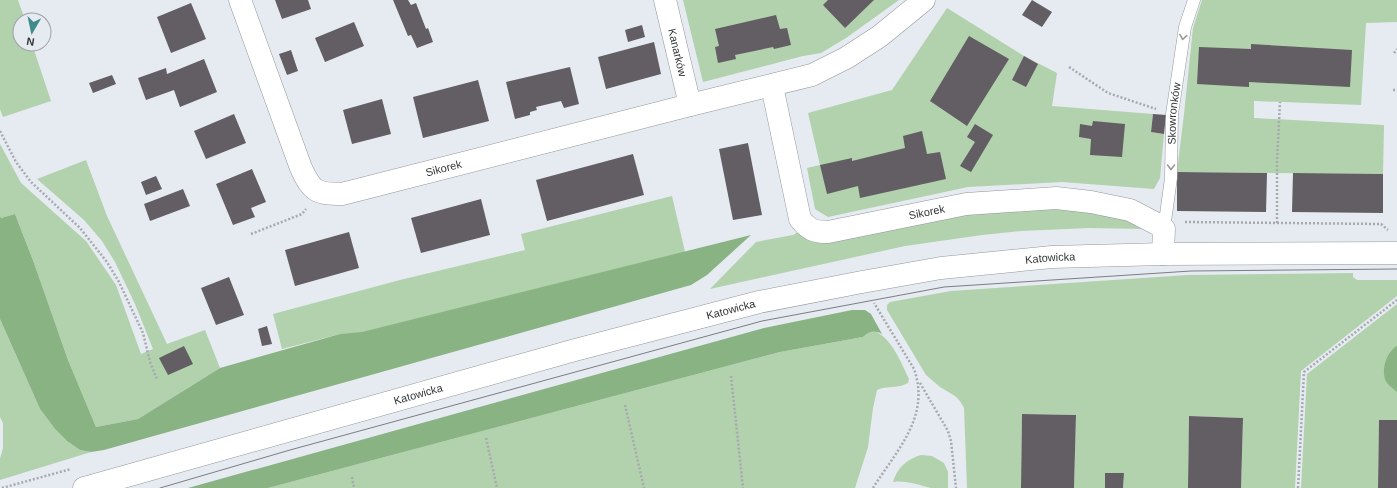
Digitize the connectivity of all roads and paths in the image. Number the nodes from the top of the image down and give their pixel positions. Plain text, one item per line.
1 (240, 0) edge
2 (665, 0) edge
3 (924, 0) edge
4 (1194, 0) edge
5 (1397, 50) edge
6 (1394, 53) dead end
7 (1069, 66) dead end
8 (772, 86) junction
9 (1280, 102) dead end
10 (690, 105) junction
11 (1172, 114) junction
12 (0, 131) edge
13 (320, 192) junction
14 (1277, 223) junction
15 (1164, 225) junction
16 (251, 234) dead end
17 (1395, 243) edge
18 (1163, 254) junction
19 (862, 282) junction
20 (1397, 300) edge
21 (731, 376) dead end
22 (157, 379) dead end
23 (918, 381) junction
24 (625, 405) dead end
25 (486, 438) dead end
26 (352, 477) dead end
27 (84, 488) edge
28 (354, 488) edge
29 (497, 488) edge
30 (644, 488) edge
31 (743, 488) edge
32 (873, 488) edge
33 (956, 488) edge
34 (1298, 488) edge

1 - 13 street
2 - 10 street, Kanarków
3 - 8 street, Sikorek
4 -> 11 lane, Skowronków
5 - 6 path
7 - 11 path
8 - 10 street, Sikorek
8 - 15 street, Sikorek
9 - 14 path
10 - 13 street, Sikorek
11 -> 15 lane, Skowronków
12 - 22 path
13 - 16 path
14 - 15 path
14 - 17 path
15 - 18 street
17 - 18 street, Katowicka
18 - 19 street, Katowicka
19 - 23 path
19 - 27 street, Katowicka
20 - 34 path
21 - 31 path
23 - 32 path
23 - 33 path
24 - 30 path
25 - 29 path
26 - 28 path

